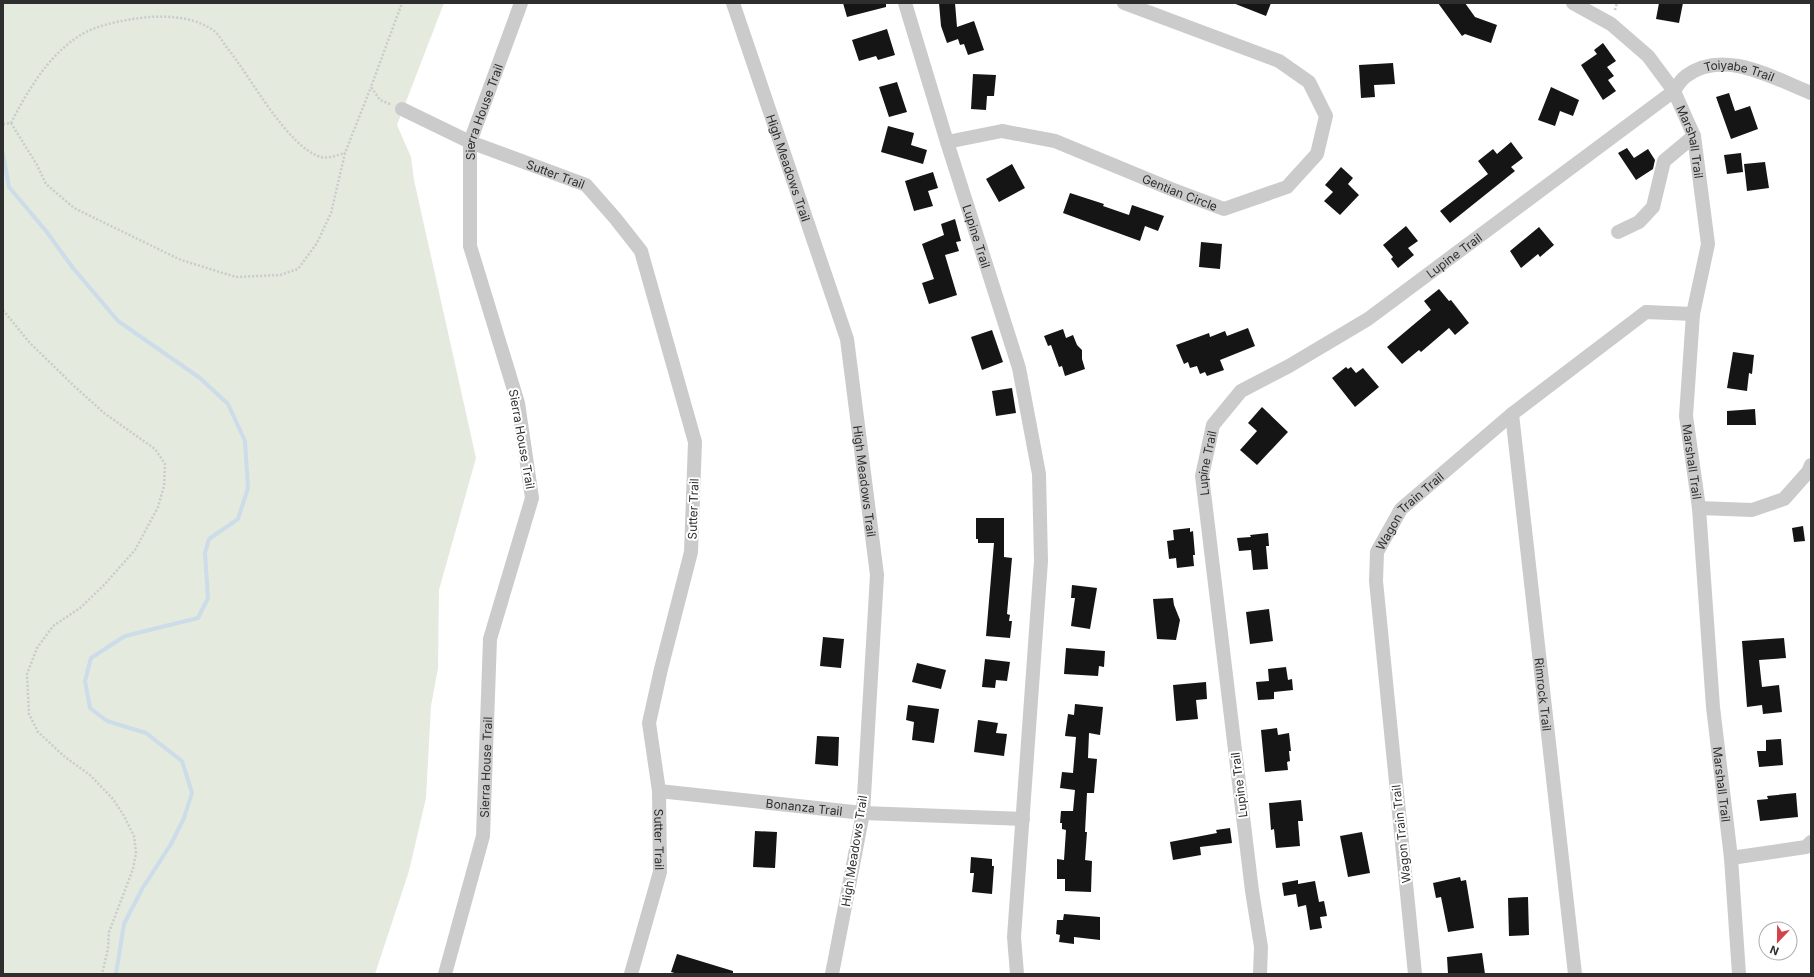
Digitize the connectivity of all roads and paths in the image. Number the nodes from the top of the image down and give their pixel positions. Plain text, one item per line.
1 (402, 3) edge
2 (521, 3) edge
3 (733, 3) edge
4 (905, 3) edge
5 (1124, 3) edge
6 (1573, 3) edge
7 (372, 87) junction
8 (1674, 91) junction
9 (1811, 93) edge
10 (402, 109) joint
11 (11, 123) junction
12 (3, 124) edge
13 (1694, 136) junction
14 (470, 142) junction
15 (947, 142) junction
16 (345, 153) junction
17 (1618, 232) dead end
18 (3, 310) edge
19 (1693, 314) junction
20 (1512, 414) junction
21 (1811, 465) edge
22 (1699, 508) junction
23 (659, 791) junction
24 (863, 813) junction
25 (1023, 819) junction
26 (1811, 842) edge
27 (1731, 858) junction
28 (102, 974) edge
29 (445, 974) edge
30 (630, 974) edge
31 (832, 974) edge
32 (1017, 974) edge
33 (1260, 974) edge
34 (1415, 974) edge
35 (1575, 974) edge
36 (1739, 974) edge

1 - 7 path
2 - 14 street, Sierra House Trail
3 - 24 street, High Meadows Trail
4 - 15 street, Lupine Trail
5 - 15 street, Gentian Circle
6 - 8 street, Marshall Trail
7 - 10 path
7 - 16 path
8 - 9 street, Toiyabe Trail
8 - 13 street, Marshall Trail
8 - 33 street, Lupine Trail
10 - 14 street, Sutter Trail
11 - 12 path
11 - 16 path
11 - 16 path
13 - 17 street
13 - 19 street, Marshall Trail
14 - 23 street, Sutter Trail
14 - 29 street, Sierra House Trail
15 - 25 street, Lupine Trail
18 - 28 path
19 - 20 street, Wagon Train Trail
19 - 22 street, Marshall Trail
20 - 34 street, Wagon Train Trail
20 - 35 street, Rimrock Trail
21 - 22 street
22 - 27 street, Marshall Trail
23 - 24 street, Bonanza Trail
23 - 30 street, Sutter Trail
24 - 25 street, Bonanza Trail
24 - 31 street, High Meadows Trail
25 - 32 street, Lupine Trail
26 - 27 street
27 - 36 street, Marshall Trail

